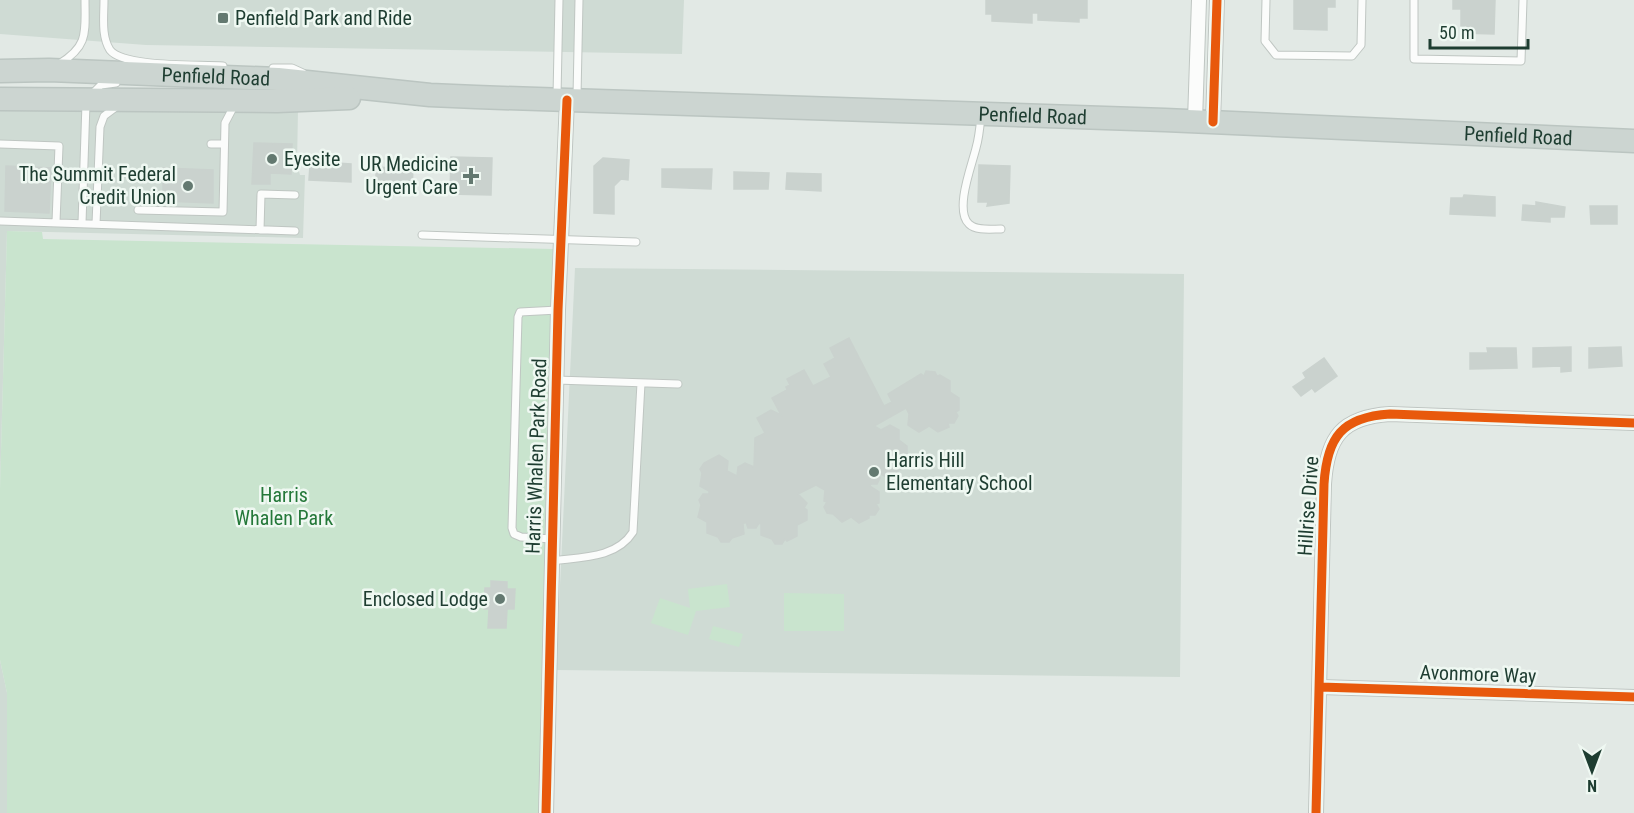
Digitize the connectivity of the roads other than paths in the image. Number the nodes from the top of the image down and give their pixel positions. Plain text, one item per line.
1 (86, 0) edge
2 (104, 0) edge
3 (559, 0) edge
4 (579, 0) edge
5 (1199, 0) edge
6 (1217, 0) edge
7 (1266, 0) edge
8 (1362, 0) edge
9 (1414, 0) edge
10 (1522, 0) edge
11 (49, 70) junction
12 (246, 70) junction
13 (0, 71) edge
14 (133, 88) junction
15 (430, 95) junction
16 (0, 99) edge
17 (87, 99) junction
18 (236, 100) junction
19 (567, 100) junction
20 (981, 114) junction
21 (1204, 122) junction
22 (1634, 141) edge
23 (0, 144) edge
24 (211, 144) dead end
25 (223, 144) junction
26 (295, 195) dead end
27 (138, 210) dead end
28 (0, 221) edge
29 (56, 222) junction
30 (82, 223) junction
31 (96, 224) junction
32 (1000, 229) dead end
33 (260, 230) junction
34 (295, 231) dead end
35 (422, 235) dead end
36 (561, 242) junction
37 (636, 242) dead end
38 (558, 310) junction
39 (556, 380) junction
40 (641, 383) junction
41 (678, 384) dead end
42 (1634, 423) edge
43 (552, 538) junction
44 (551, 561) junction
45 (1320, 687) junction
46 (1634, 697) edge
47 (546, 813) edge
48 (1316, 813) edge

1 - 11 lane
2 - 12 lane
3 - 19 lane
4 - 19 lane
5 - 21 street
6 - 21 street
7 - 8 lane
9 - 10 lane
11 - 12 main road, Penfield Road
11 - 13 main road, Penfield Road
12 - 14 lane
12 - 15 main road, Penfield Road
14 - 17 main road, Penfield Road
14 - 18 main road, Penfield Road
14 - 31 lane
15 - 18 main road, Penfield Road
15 - 19 main road, Penfield Road
16 - 17 main road, Penfield Road
17 - 30 lane
18 - 25 lane
19 - 20 main road, Penfield Road
19 - 36 street, Harris Whalen Park Road
20 - 21 main road, Penfield Road
20 - 32 lane
21 - 22 main road, Penfield Road
23 - 29 lane
24 - 25 lane
25 - 27 lane
26 - 33 lane
28 - 29 lane
29 - 30 lane
30 - 31 lane
31 - 33 lane
33 - 34 lane
35 - 36 lane
36 - 37 lane
36 - 38 street, Harris Whalen Park Road
38 - 39 street, Harris Whalen Park Road
38 - 43 lane
39 - 40 lane
39 - 43 street, Harris Whalen Park Road
40 - 41 lane
40 - 44 lane
42 - 45 street, Hillrise Drive
43 - 44 street, Harris Whalen Park Road
44 - 47 street, Harris Whalen Park Road
45 - 46 street, Avonmore Way
45 - 48 street, Hillrise Drive

